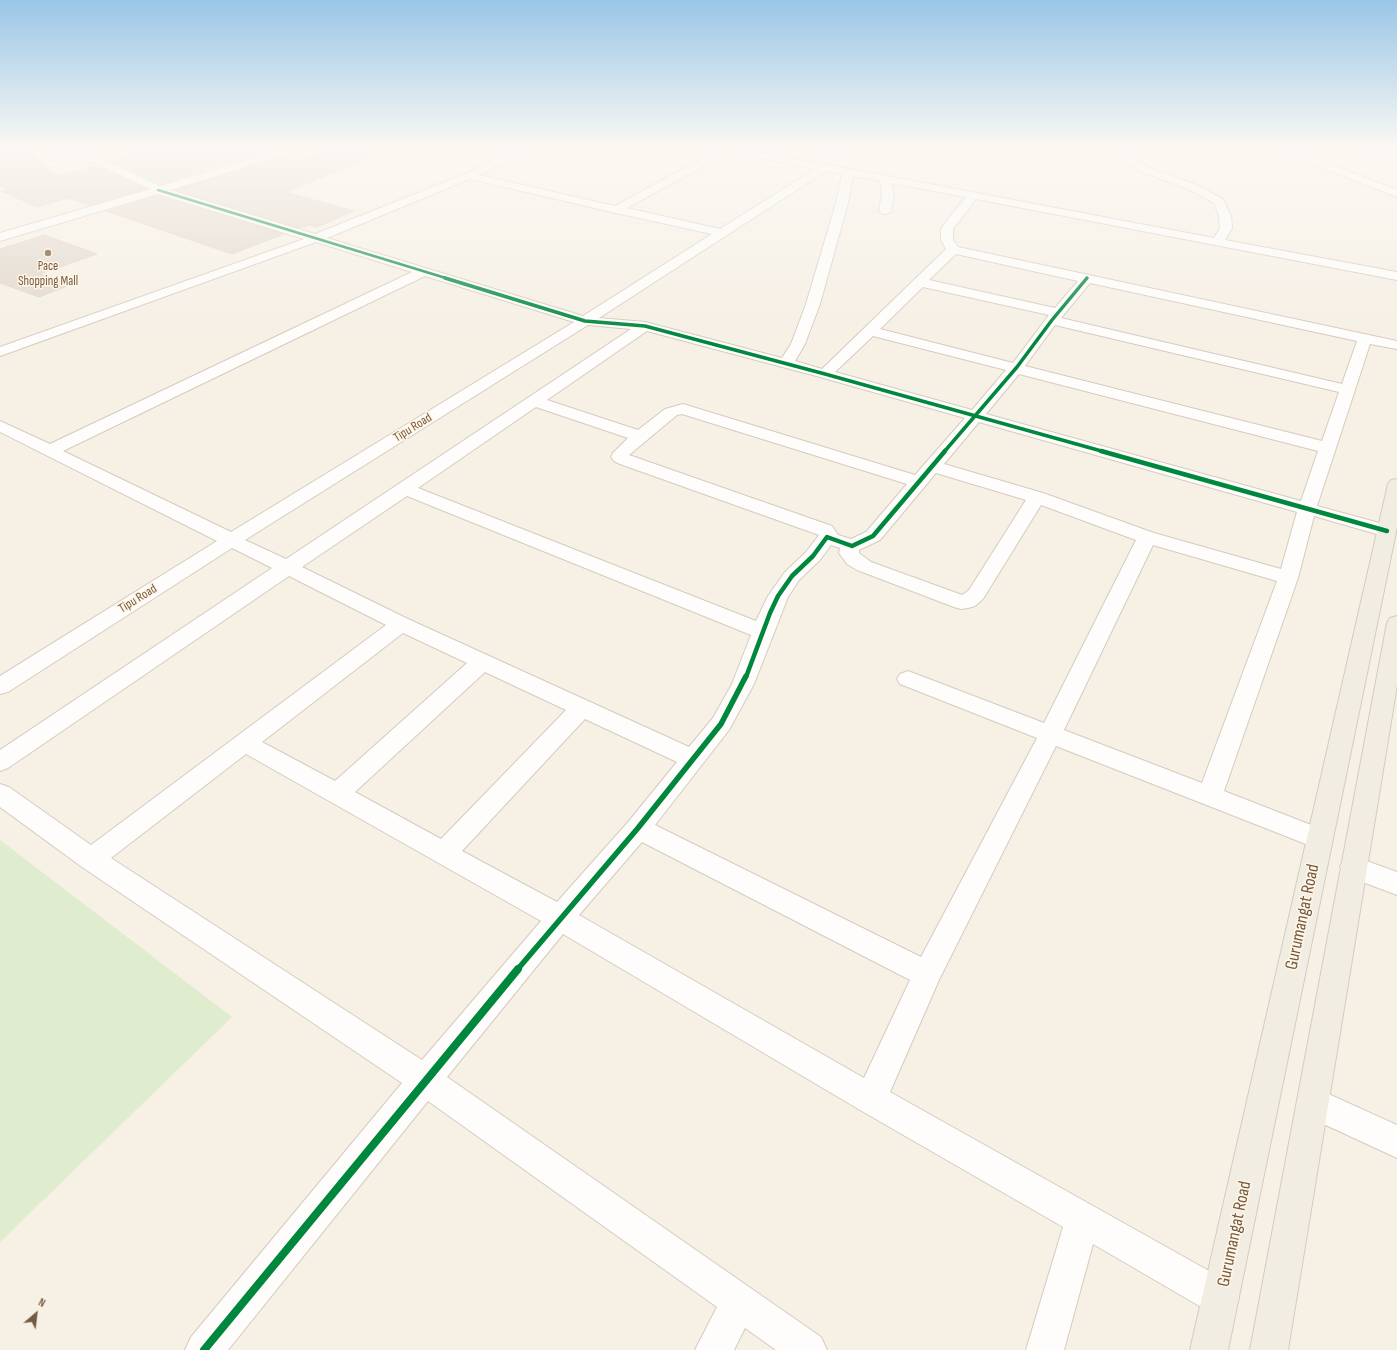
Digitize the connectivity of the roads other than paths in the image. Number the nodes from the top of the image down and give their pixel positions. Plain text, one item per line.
1 (80, 209) edge
2 (88, 209) edge
3 (224, 209) edge
4 (388, 209) edge
5 (612, 209) edge
6 (756, 209) edge
7 (840, 209) edge
8 (962, 209) edge
9 (1046, 209) edge
10 (1223, 209) edge
11 (616, 210) joint
12 (0, 231) edge
13 (721, 233) junction
14 (0, 236) edge
15 (317, 238) junction
16 (1217, 242) junction
17 (953, 250) junction
18 (425, 271) junction
19 (1397, 276) edge
20 (1087, 278) junction
21 (920, 282) junction
22 (1055, 317) junction
23 (585, 321) junction
24 (645, 326) junction
25 (871, 331) junction
26 (1365, 338) junction
27 (1397, 345) edge
28 (0, 352) edge
29 (786, 364) junction
30 (1017, 367) junction
31 (825, 374) junction
32 (1348, 390) junction
33 (535, 401) junction
34 (976, 416) junction
35 (0, 426) edge
36 (640, 436) junction
37 (1328, 448) junction
38 (49, 451) junction
39 (932, 466) junction
40 (918, 482) junction
41 (1397, 484) edge
42 (406, 489) junction
43 (1038, 498) junction
44 (1307, 509) junction
45 (1387, 531) junction
46 (827, 537) junction
47 (1147, 537) junction
48 (230, 540) junction
49 (852, 546) junction
50 (287, 569) junction
51 (1288, 578) junction
52 (1397, 623) edge
53 (401, 624) junction
54 (763, 632) junction
55 (482, 662) junction
56 (908, 679) dead end
57 (0, 686) edge
58 (582, 708) junction
59 (1050, 735) junction
60 (245, 743) junction
61 (692, 759) junction
62 (0, 762) edge
63 (0, 794) edge
64 (338, 794) junction
65 (1210, 796) junction
66 (638, 828) junction
67 (1320, 839) junction
68 (444, 853) junction
69 (91, 859) junction
70 (1353, 867) junction
71 (1397, 884) edge
72 (560, 918) junction
73 (927, 974) junction
74 (425, 1080) junction
75 (871, 1099) junction
76 (1313, 1103) junction
77 (1397, 1142) edge
78 (1083, 1219) junction
79 (1221, 1298) junction
80 (739, 1302) junction
81 (204, 1350) edge
82 (714, 1350) edge
83 (808, 1350) edge
84 (1045, 1350) edge
85 (1209, 1350) edge
86 (1269, 1350) edge

1 - 12 street
2 - 14 street
3 - 15 street
4 - 15 street
5 - 11 street
6 - 13 street, Tipu Road
7 - 29 street
8 - 17 street
9 - 16 street
10 - 16 street
11 - 13 street
13 - 23 street, Tipu Road
15 - 18 street
15 - 28 street
16 - 19 street
17 - 20 street
17 - 21 street
18 - 23 street
18 - 38 street
20 - 22 street
20 - 26 street
21 - 22 street
21 - 25 street
22 - 30 street
22 - 32 street
23 - 24 street
23 - 48 street, Tipu Road
24 - 29 street
24 - 33 street
25 - 30 street
25 - 31 street
26 - 27 street
26 - 32 street
29 - 31 street
30 - 34 street
30 - 37 street
31 - 34 street
32 - 37 street
33 - 36 street
33 - 42 street
34 - 39 street
34 - 44 street
35 - 38 street
36 - 40 street
36 - 46 street
37 - 44 street
38 - 48 street
39 - 40 street
39 - 43 street
40 - 49 street
41 - 45 main road, Gurumangat Road
42 - 50 street
42 - 54 street
43 - 47 street
43 - 49 street
44 - 45 street
44 - 51 street
45 - 67 main road, Gurumangat Road
46 - 49 street
46 - 54 street
47 - 51 street
47 - 59 street
48 - 50 street
48 - 57 street, Tipu Road
50 - 53 street
50 - 62 street
51 - 65 street
52 - 70 main road
53 - 55 street
53 - 60 street
54 - 61 street
55 - 58 street
55 - 64 street
56 - 59 street
58 - 61 street
58 - 68 street
59 - 65 street
59 - 73 street
60 - 64 street
60 - 69 street
61 - 66 street
63 - 69 street
64 - 68 street
65 - 67 street
66 - 72 street
66 - 73 street
67 - 79 main road, Gurumangat Road
68 - 72 street
69 - 74 street
70 - 71 street
70 - 76 main road
72 - 74 street
72 - 75 street
73 - 75 street
74 - 80 street
74 - 81 street
75 - 78 street
76 - 77 street
76 - 86 main road
78 - 79 street
78 - 84 street
79 - 85 main road, Gurumangat Road
80 - 82 street
80 - 83 street

